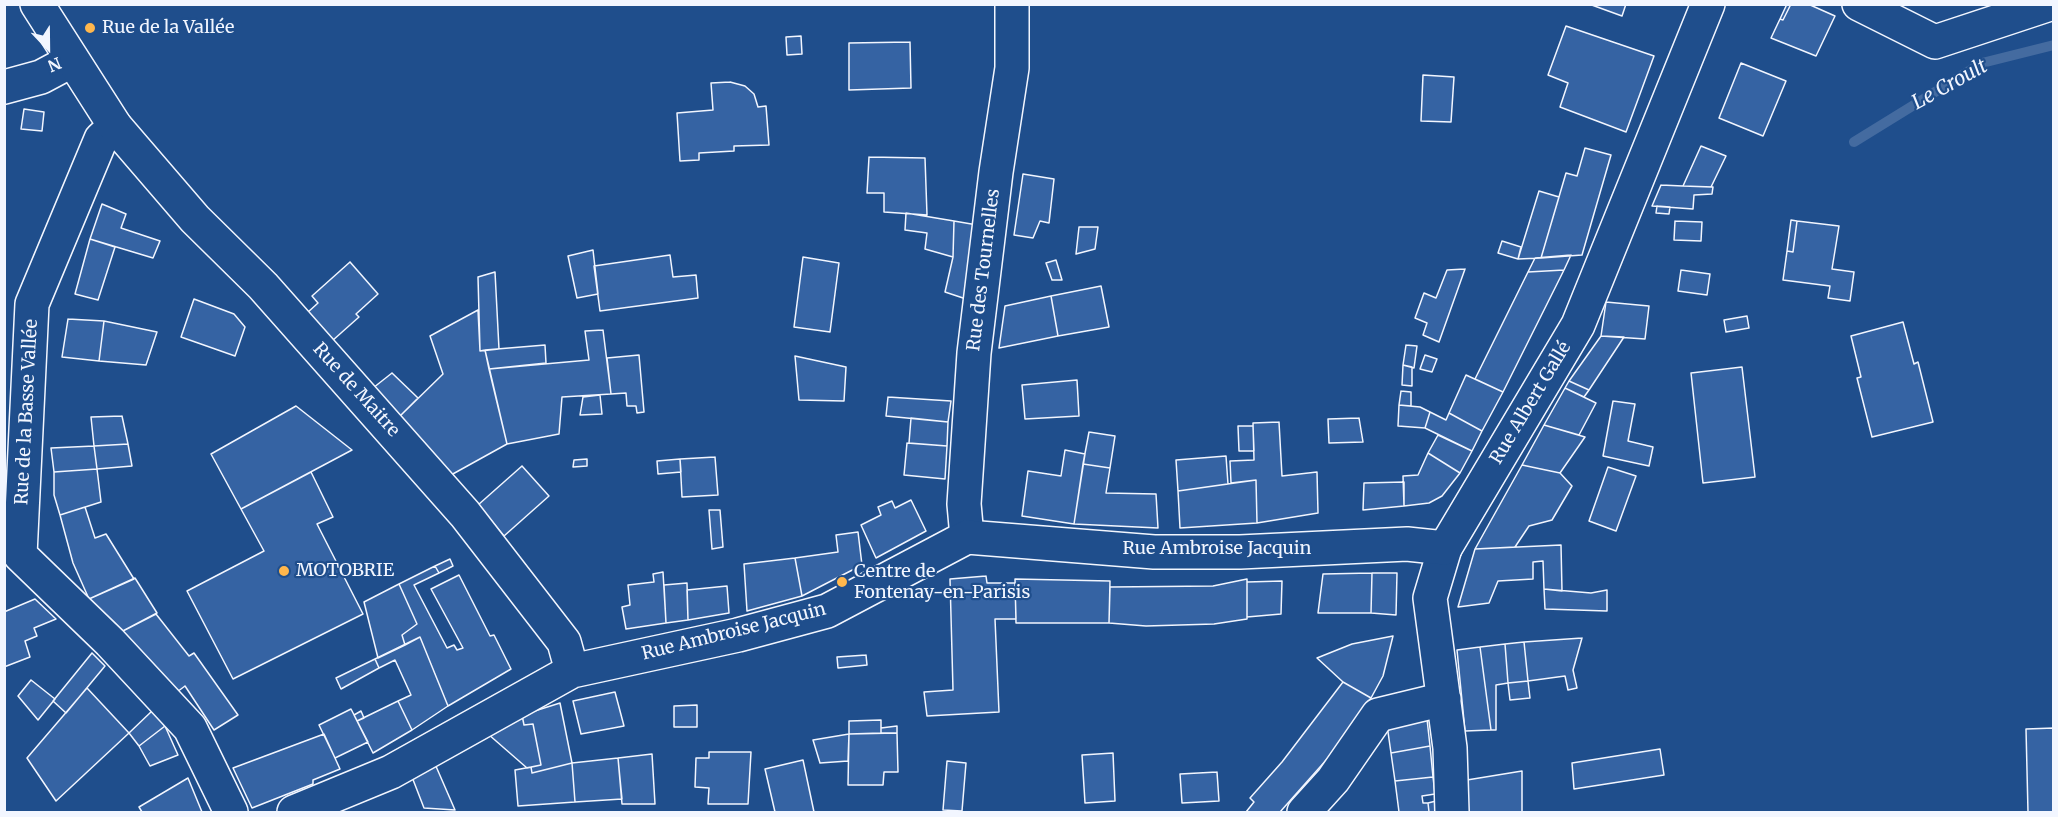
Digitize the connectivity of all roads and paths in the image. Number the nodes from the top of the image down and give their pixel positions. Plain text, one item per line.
1 (37, 4) edge
2 (1012, 4) edge
3 (1708, 4) edge
4 (1858, 4) edge
5 (2050, 4) edge
6 (71, 60) junction
7 (4, 87) edge
8 (115, 126) junction
9 (967, 537) junction
10 (1444, 548) junction
11 (12, 560) edge
12 (572, 671) junction
13 (1444, 699) junction
14 (231, 813) edge
15 (294, 813) edge
16 (1304, 813) edge
17 (1452, 813) edge

1 - 6 street, Rue de Maitre
2 - 9 street, Rue des Tournelles
3 - 10 street, Rue Albert Gallé
4 - 5 street
6 - 7 street
6 - 8 street, Rue de Maitre
8 - 11 street, Rue de la Basse Vallée
8 - 12 street, Rue de Maitre
9 - 10 street, Rue Ambroise Jacquin
9 - 12 street, Rue Ambroise Jacquin
10 - 13 street, Rue Albert Gallé
11 - 14 street
12 - 15 street, Rue Ambroise Jacquin
13 - 16 street
13 - 17 street, Rue Albert Gallé

